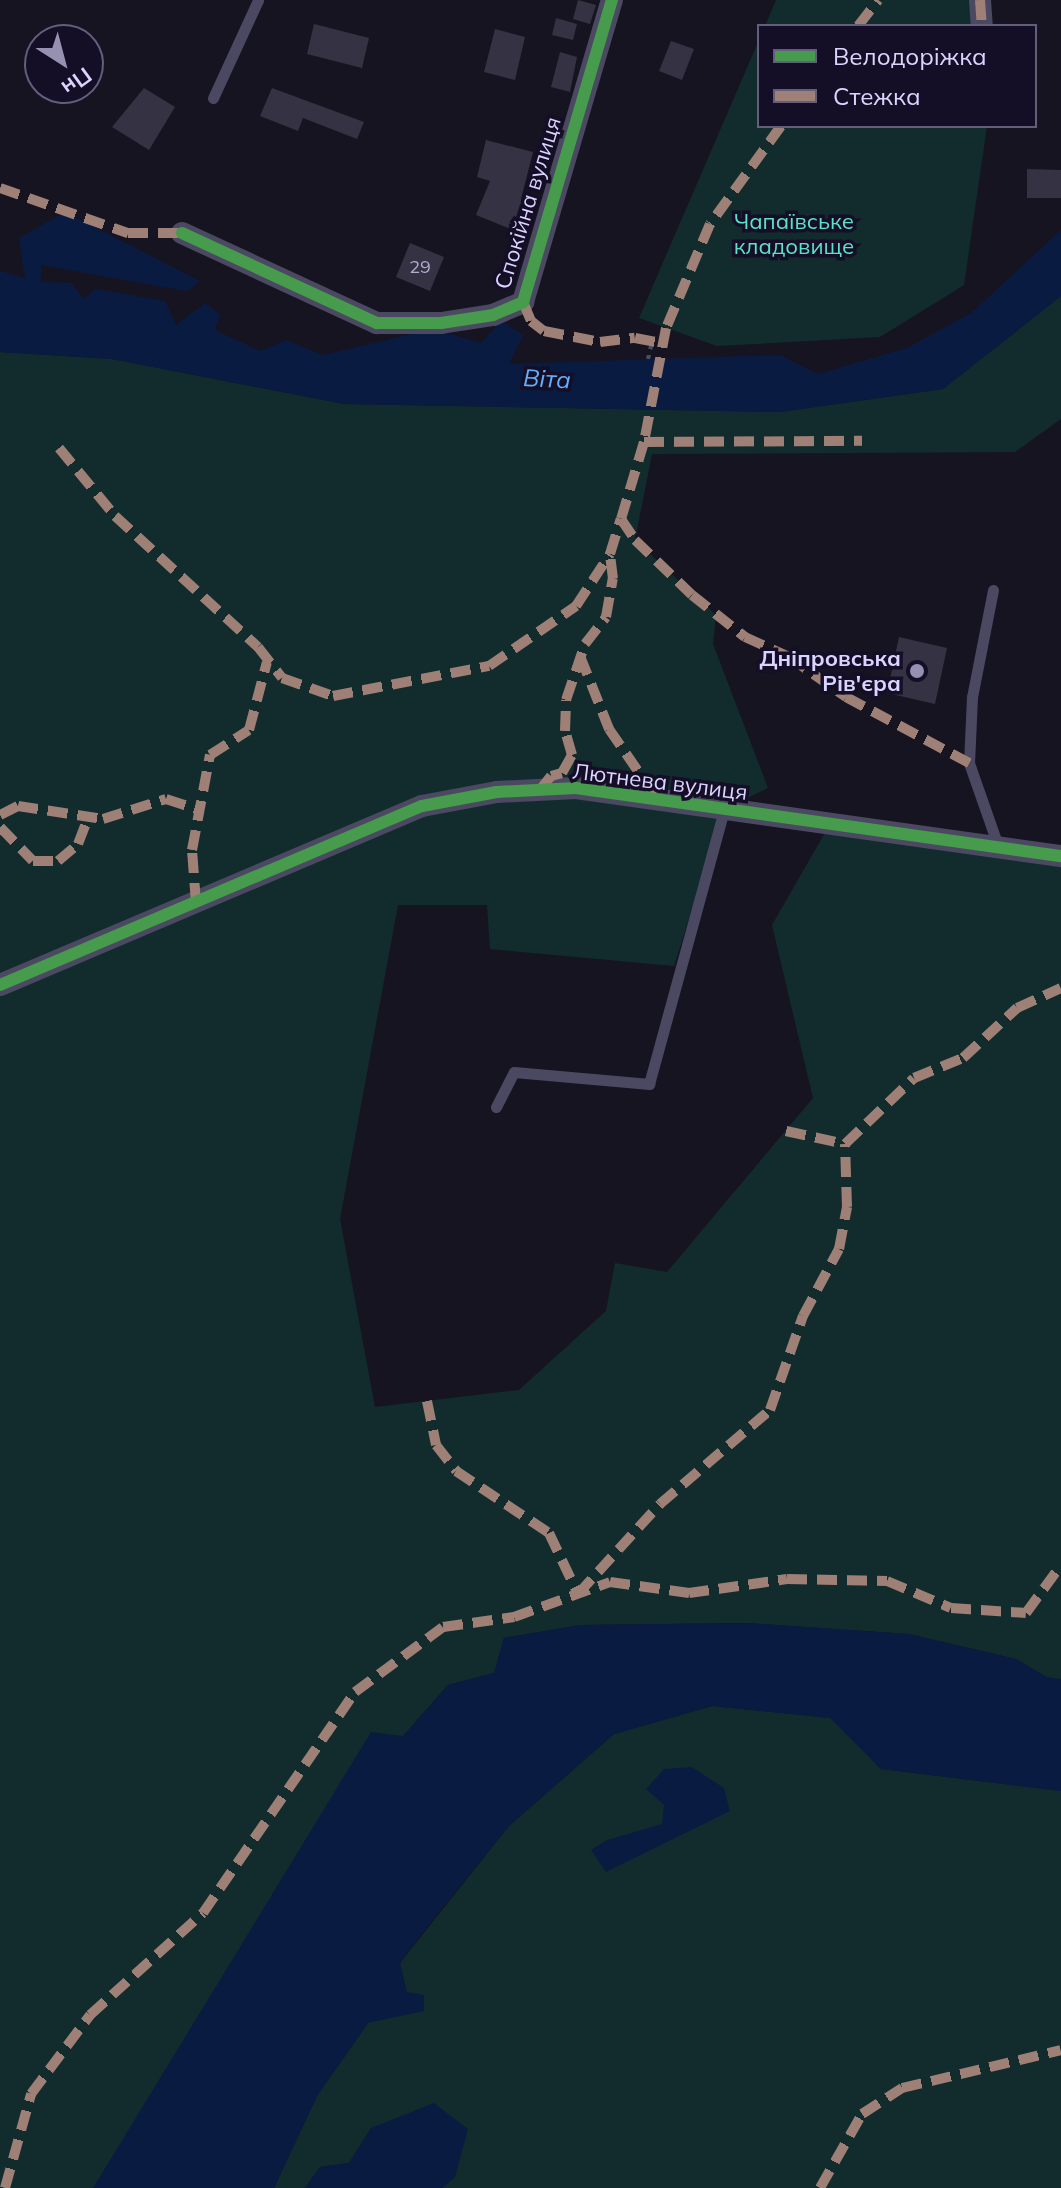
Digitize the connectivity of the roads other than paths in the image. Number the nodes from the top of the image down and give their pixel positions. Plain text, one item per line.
1 (258, 0) edge
2 (612, 0) edge
3 (980, 0) edge
4 (982, 24) edge
5 (213, 98) dead end
6 (182, 233) dead end
7 (993, 590) dead end
8 (724, 809) junction
9 (998, 847) junction
10 (1061, 856) edge
11 (0, 985) edge
12 (496, 1107) dead end

1 - 5 lane
2 - 6 street, Спокійна вулиця
3 - 4 street
7 - 9 lane
8 - 9 street, Лютнева вулиця
8 - 11 street, Лютнева вулиця
8 - 12 lane
9 - 10 street, Лютнева вулиця

